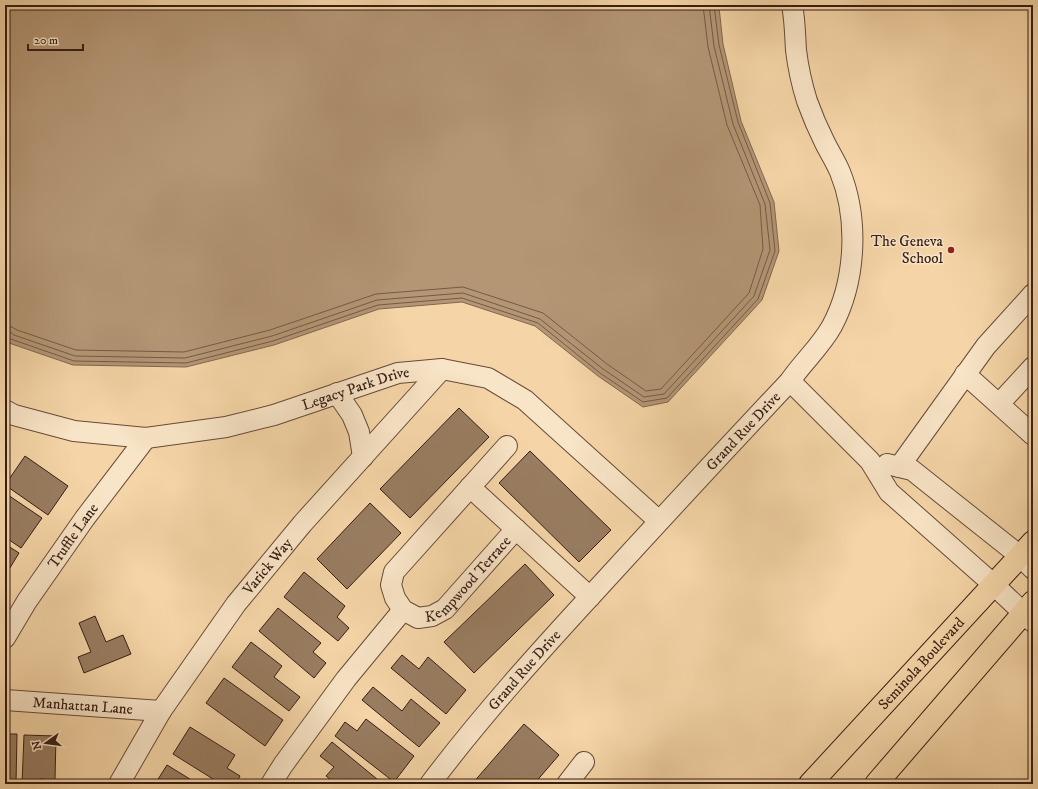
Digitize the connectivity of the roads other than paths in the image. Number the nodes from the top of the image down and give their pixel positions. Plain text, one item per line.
1 (792, 5) edge
2 (1033, 294) edge
3 (1033, 367) edge
4 (442, 369) junction
5 (965, 374) junction
6 (790, 381) junction
7 (337, 393) junction
8 (999, 404) junction
9 (5, 410) edge
10 (1033, 434) edge
11 (146, 438) junction
12 (508, 446) dead end
13 (363, 457) junction
14 (870, 460) junction
15 (899, 467) junction
16 (470, 487) junction
17 (659, 521) junction
18 (516, 529) junction
19 (1029, 556) edge
20 (994, 585) junction
21 (590, 597) junction
22 (403, 610) junction
23 (1030, 612) edge
24 (5, 638) edge
25 (5, 700) edge
26 (161, 711) junction
27 (584, 762) dead end
28 (119, 784) edge
29 (271, 784) edge
30 (430, 784) edge
31 (567, 784) edge
32 (810, 784) edge
33 (876, 784) edge

1 - 6 street, Grand Rue Drive
2 - 5 street
3 - 8 street
4 - 7 street, Legacy Park Drive
4 - 13 street, Varick Way
4 - 17 street, Legacy Park Drive
5 - 8 street
5 - 15 street
6 - 14 street
6 - 17 street, Grand Rue Drive
7 - 11 street, Legacy Park Drive
7 - 13 street
8 - 10 street
9 - 11 street, Legacy Park Drive
11 - 24 street, Truffle Lane
12 - 16 street, Kempwood Terrace
13 - 26 street, Varick Way
14 - 15 street
14 - 20 street
15 - 19 street
16 - 18 street, Kempwood Terrace
16 - 22 street, Kempwood Terrace
17 - 21 street, Grand Rue Drive
18 - 21 street, Kempwood Terrace
18 - 22 street, Kempwood Terrace
19 - 20 main road, Seminola Boulevard
20 - 23 street
20 - 32 main road, Seminola Boulevard
21 - 30 street, Grand Rue Drive
22 - 29 street
23 - 33 main road
25 - 26 street, Manhattan Lane
26 - 28 street, Varick Way
27 - 31 street

